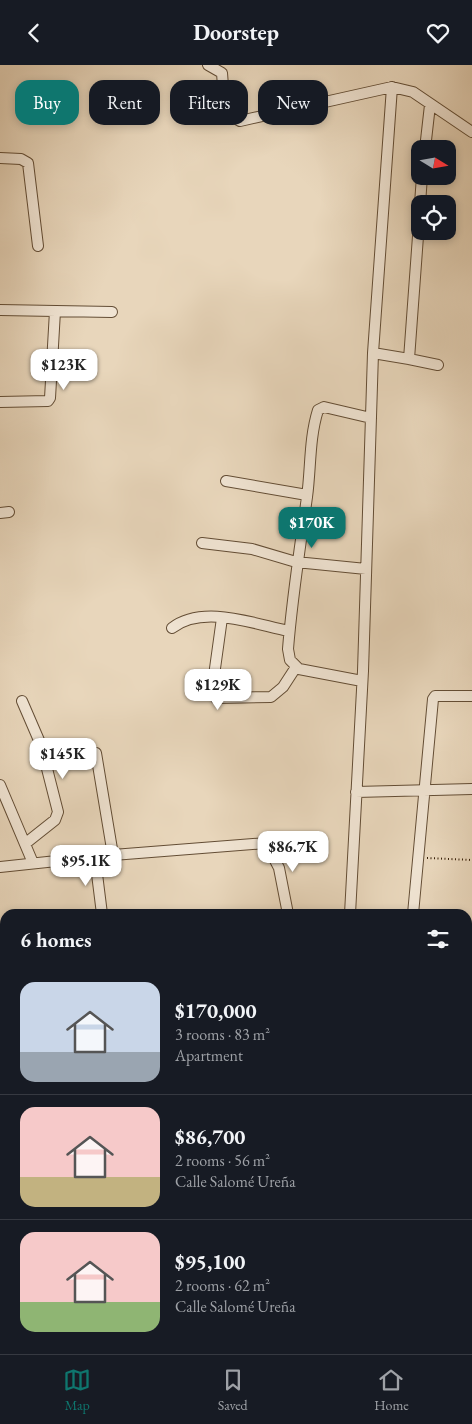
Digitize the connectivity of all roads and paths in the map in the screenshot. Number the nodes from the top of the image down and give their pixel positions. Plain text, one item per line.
1 (208, 65) edge
2 (392, 87) junction
3 (430, 105) junction
4 (472, 133) edge
5 (426, 140) edge
6 (0, 158) edge
7 (418, 240) edge
8 (38, 246) dead end
9 (0, 310) edge
10 (55, 311) junction
11 (112, 312) dead end
12 (372, 353) junction
13 (409, 359) junction
14 (438, 365) dead end
15 (0, 402) edge
16 (370, 418) junction
17 (226, 481) dead end
18 (307, 495) junction
19 (202, 543) dead end
20 (296, 562) junction
21 (366, 569) junction
22 (222, 618) junction
23 (172, 629) dead end
24 (289, 631) junction
25 (296, 667) junction
26 (362, 681) junction
27 (472, 696) edge
28 (22, 701) dead end
29 (96, 753) dead end
30 (0, 785) edge
31 (472, 789) edge
32 (423, 790) junction
33 (356, 792) junction
34 (26, 843) junction
35 (113, 855) junction
36 (94, 858) junction
37 (417, 858) junction
38 (472, 859) edge
39 (33, 863) junction
40 (0, 867) edge
41 (101, 909) edge
42 (287, 909) edge
43 (350, 909) edge
44 (413, 909) edge

1 - 2 street
2 - 3 street
2 - 12 street
3 - 4 street
3 - 5 street
6 - 8 street
7 - 13 street
9 - 10 street
10 - 11 street
10 - 15 street
12 - 13 street
12 - 16 street
13 - 14 street
16 - 18 street
16 - 21 street
17 - 18 street
18 - 20 street
19 - 20 street
20 - 21 street
20 - 24 street
21 - 26 street
22 - 23 street
22 - 24 street
22 - 25 street
24 - 25 street
25 - 26 street
26 - 33 street
27 - 32 street
28 - 34 street
29 - 35 street
30 - 34 street
31 - 32 street
32 - 33 street
32 - 37 street
33 - 43 street
34 - 39 street
35 - 36 street
35 - 42 street
36 - 39 street
36 - 41 street
37 - 38 path
37 - 44 street
39 - 40 street

